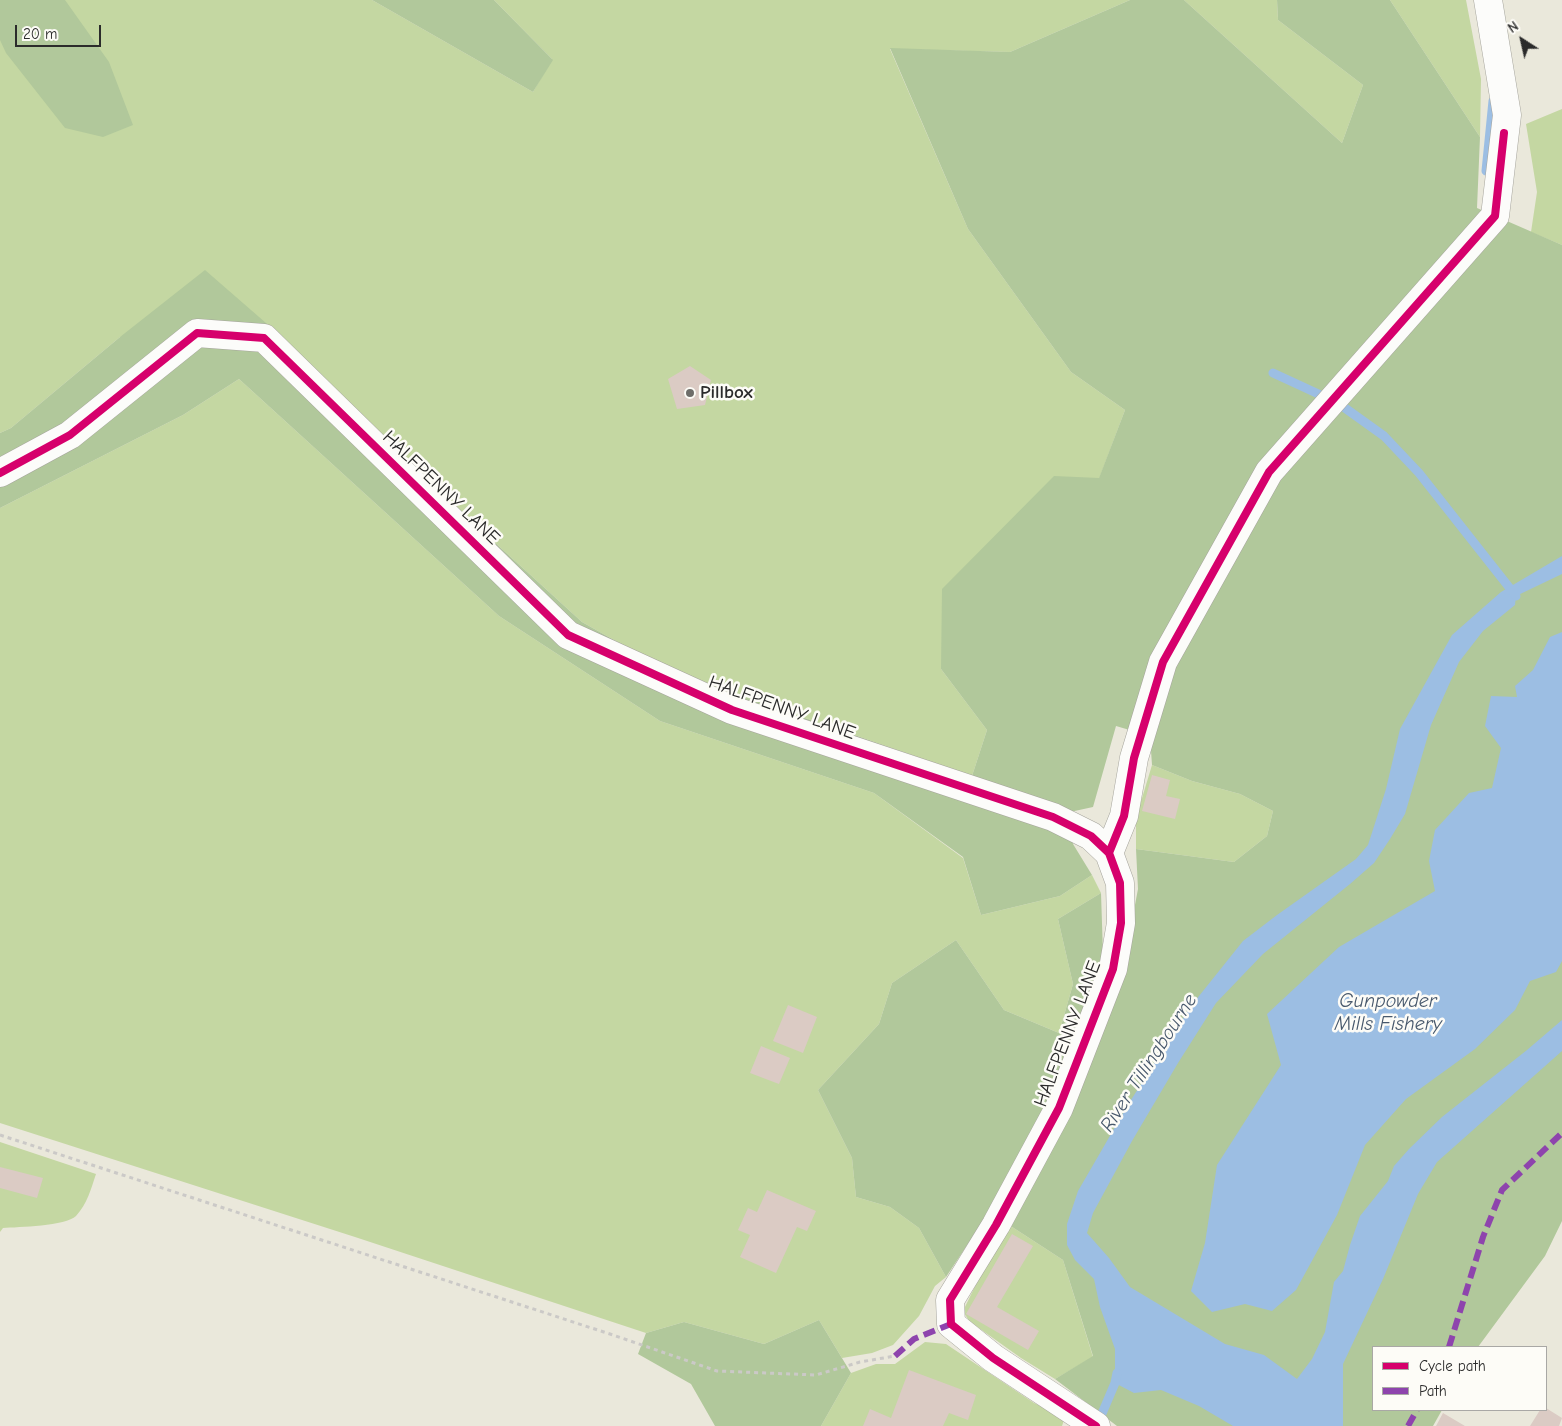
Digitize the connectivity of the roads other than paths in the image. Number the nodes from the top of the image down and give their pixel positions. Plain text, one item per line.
1 (1488, 0) edge
2 (0, 473) edge
3 (1109, 853) junction
4 (1089, 1421) edge

1 - 3 street
2 - 3 street, HALFPENNY LANE
3 - 4 street, HALFPENNY LANE

